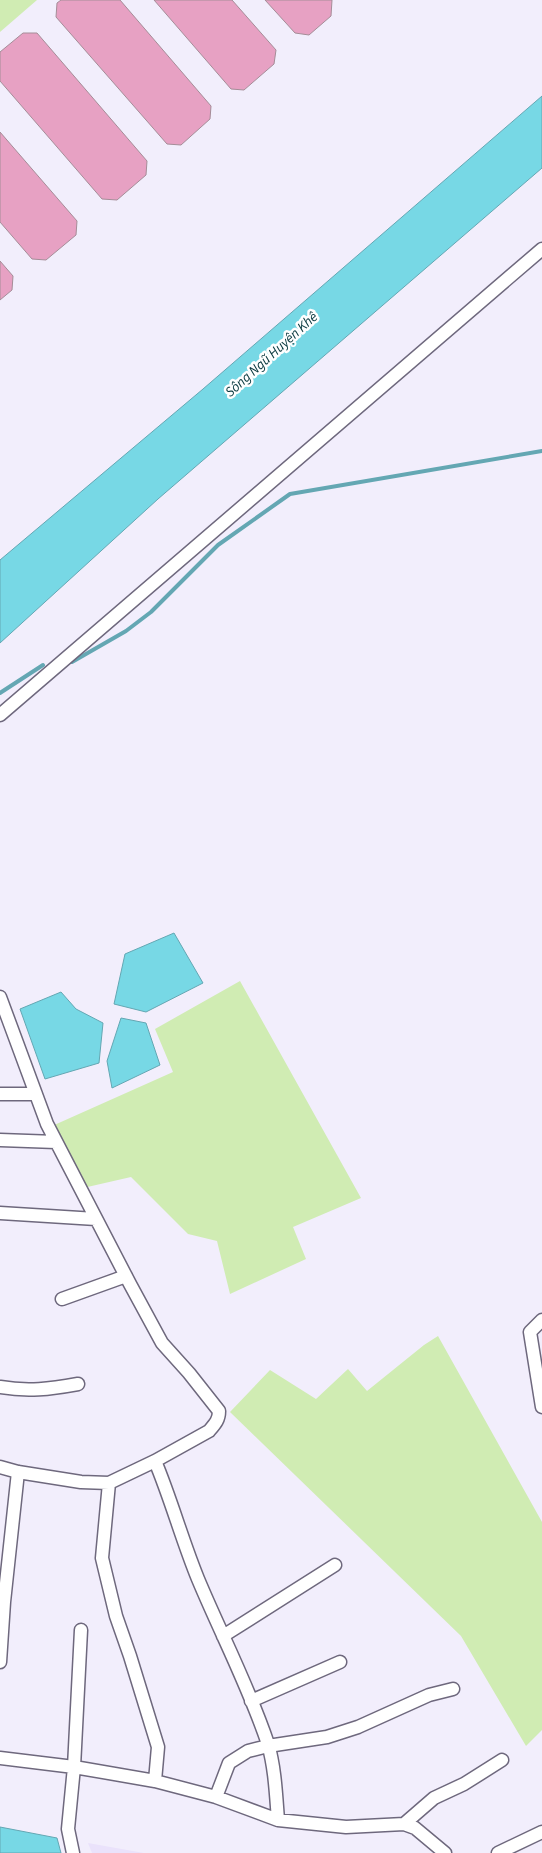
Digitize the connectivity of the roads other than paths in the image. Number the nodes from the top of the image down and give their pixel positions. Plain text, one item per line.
1 (542, 249) edge
2 (0, 714) edge
3 (0, 997) edge
4 (0, 1094) edge
5 (36, 1094) junction
6 (0, 1140) edge
7 (56, 1142) junction
8 (0, 1213) edge
9 (96, 1219) junction
10 (126, 1276) junction
11 (62, 1299) dead end
12 (542, 1320) edge
13 (78, 1384) dead end
14 (0, 1387) edge
15 (542, 1407) edge
16 (155, 1461) junction
17 (0, 1467) edge
18 (18, 1472) junction
19 (108, 1483) junction
20 (335, 1565) dead end
21 (81, 1630) dead end
22 (223, 1636) junction
23 (0, 1662) edge
24 (340, 1662) dead end
25 (453, 1689) dead end
26 (251, 1701) junction
27 (268, 1746) junction
28 (0, 1758) edge
29 (502, 1760) dead end
30 (74, 1767) junction
31 (155, 1781) junction
32 (216, 1797) junction
33 (278, 1820) junction
34 (404, 1824) junction
35 (542, 1832) edge
36 (73, 1853) edge
37 (445, 1853) edge
38 (498, 1853) edge

1 - 2 street
3 - 5 street
4 - 5 street
5 - 7 street
6 - 7 street
7 - 9 street
8 - 9 street
9 - 10 street
10 - 11 street
10 - 16 street
12 - 15 street
13 - 14 street
16 - 19 street
16 - 22 street
17 - 18 street
18 - 19 street
18 - 23 street
19 - 31 street
20 - 22 street
21 - 30 street
22 - 26 street
24 - 26 street
25 - 27 street
26 - 27 street
27 - 32 street
27 - 33 street
28 - 30 street
29 - 34 street
30 - 31 street
30 - 36 street
31 - 32 street
32 - 33 street
33 - 34 street
34 - 37 street
35 - 38 street

